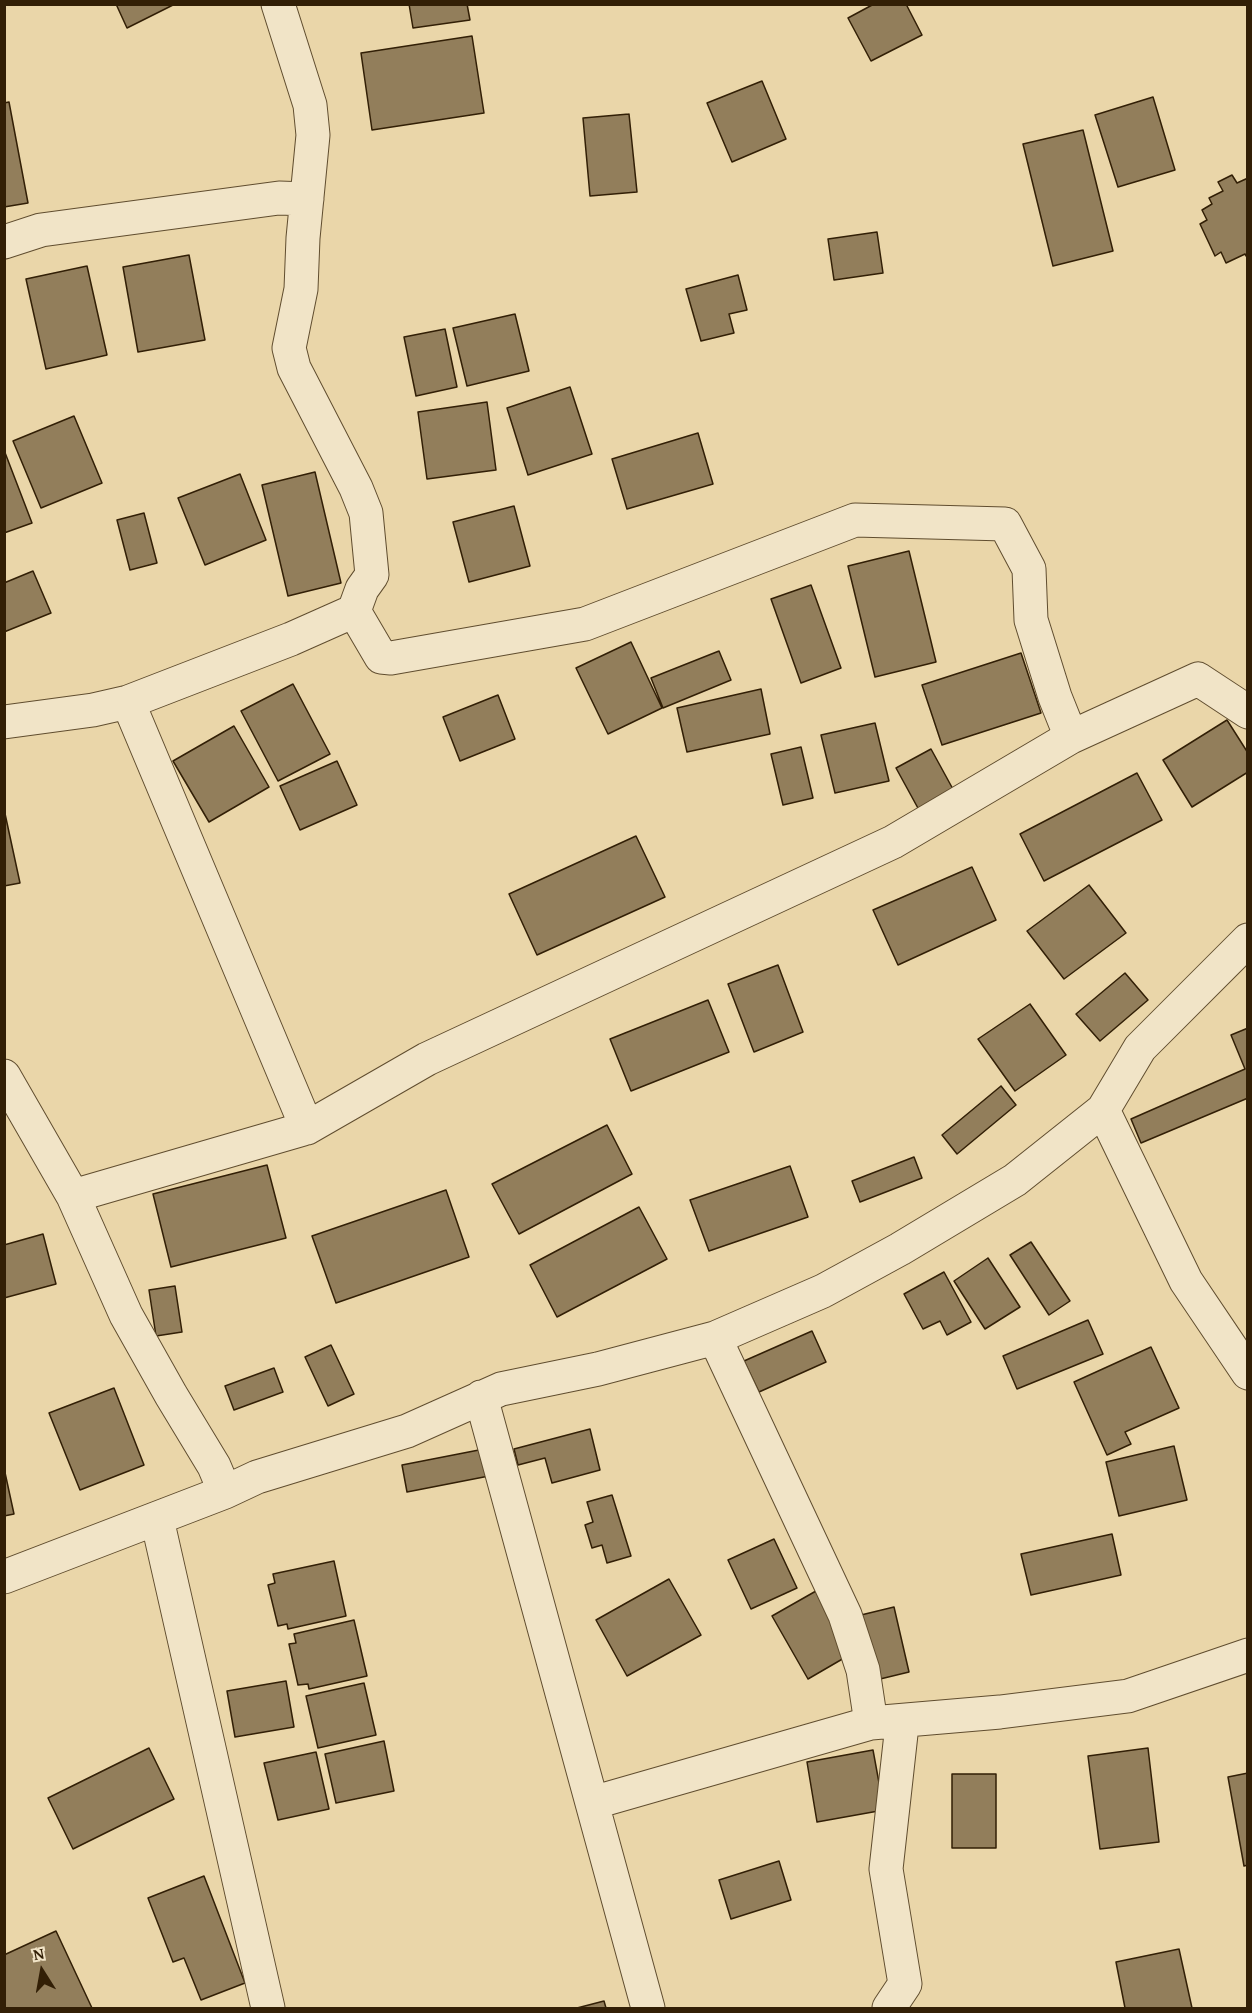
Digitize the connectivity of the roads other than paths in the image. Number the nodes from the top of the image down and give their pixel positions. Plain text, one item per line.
1 (278, 4) edge
2 (307, 199) junction
3 (4, 242) edge
4 (354, 611) junction
5 (128, 702) junction
6 (1248, 712) edge
7 (4, 722) edge
8 (1071, 737) junction
9 (1248, 940) edge
10 (4, 1076) edge
11 (1103, 1110) junction
12 (307, 1128) junction
13 (73, 1196) junction
14 (715, 1338) junction
15 (1248, 1373) edge
16 (481, 1397) junction
17 (225, 1492) junction
18 (157, 1519) junction
19 (4, 1577) edge
20 (1248, 1655) edge
21 (885, 1723) junction
22 (592, 1803) junction
23 (268, 2008) edge
24 (648, 2008) edge
25 (889, 2008) edge

1 - 2 street
2 - 3 street
2 - 4 street
4 - 5 street
4 - 8 street
5 - 7 street
5 - 12 street
6 - 8 street
8 - 12 street
9 - 11 street
10 - 13 street
11 - 14 street
11 - 15 street
12 - 13 street
13 - 17 street
14 - 16 street
14 - 21 street
16 - 17 street
16 - 22 street
17 - 18 street
18 - 19 street
18 - 23 street
20 - 21 street
21 - 22 street
21 - 25 street
22 - 24 street

